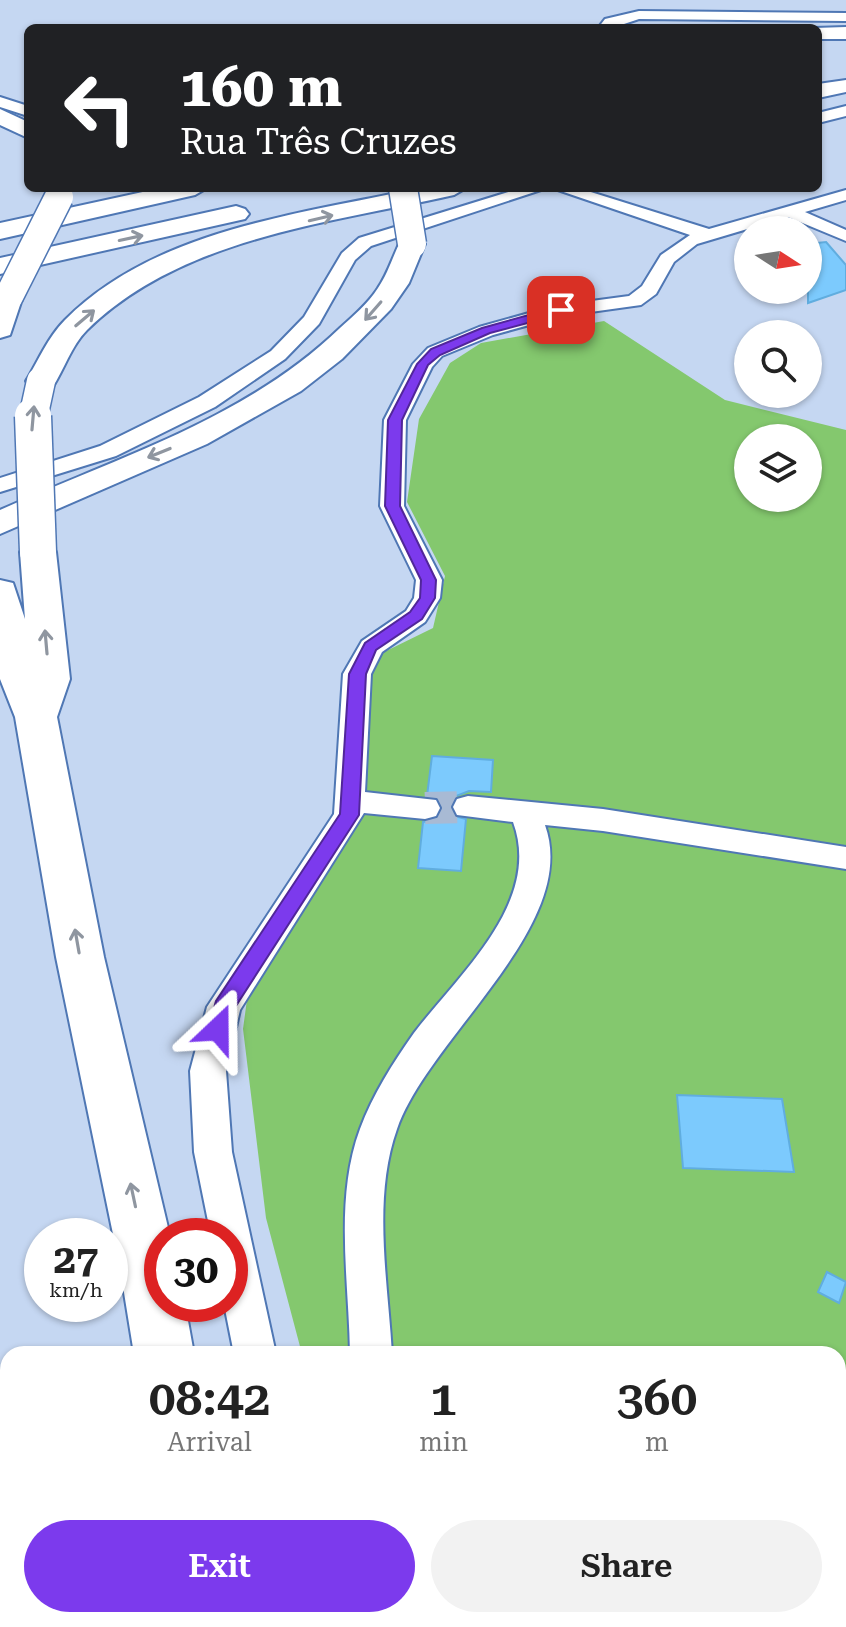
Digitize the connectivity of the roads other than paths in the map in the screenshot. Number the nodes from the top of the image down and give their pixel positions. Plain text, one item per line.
1 (618, 2) edge
2 (639, 15) junction
3 (846, 17) edge
4 (608, 24) edge
5 (822, 33) edge
6 (846, 33) edge
7 (846, 73) edge
8 (822, 77) edge
9 (846, 86) edge
10 (822, 90) edge
11 (0, 102) edge
12 (24, 110) edge
13 (846, 111) edge
14 (0, 116) edge
15 (822, 117) edge
16 (24, 129) edge
17 (60, 192) edge
18 (177, 192) edge
19 (226, 192) edge
20 (337, 192) edge
21 (404, 192) edge
22 (437, 192) edge
23 (526, 192) edge
24 (573, 192) edge
25 (846, 195) edge
26 (804, 216) edge
27 (734, 228) edge
28 (822, 230) edge
29 (0, 231) edge
30 (707, 234) junction
31 (846, 236) edge
32 (822, 241) edge
33 (0, 242) edge
34 (846, 250) edge
35 (0, 266) edge
36 (0, 329) edge
37 (0, 485) edge
38 (0, 523) edge
39 (0, 591) edge
40 (36, 717) junction
41 (352, 801) junction
42 (468, 807) tunnel mouth
43 (425, 808) tunnel mouth
44 (524, 812) junction
45 (846, 858) edge
46 (163, 1346) edge
47 (253, 1346) edge
48 (371, 1346) edge

1 - 2 street
2 - 3 street
2 - 4 street
5 - 6 highway
7 - 8 highway
9 - 10 highway
11 - 12 street
13 - 15 street
14 - 16 highway
17 - 36 highway, bridge
18 - 29 highway
19 - 33 highway
35 -> 20 highway
21 -> 38 highway, bridge
40 -> 22 highway, bridge
23 - 37 street
24 - 30 street
25 - 26 street
27 - 30 street
28 - 31 street
30 - 41 street
32 - 34 street
39 - 40 highway
46 -> 40 highway
41 - 43 street
41 - 47 street
42 - 44 street
44 - 45 street
44 - 48 street

